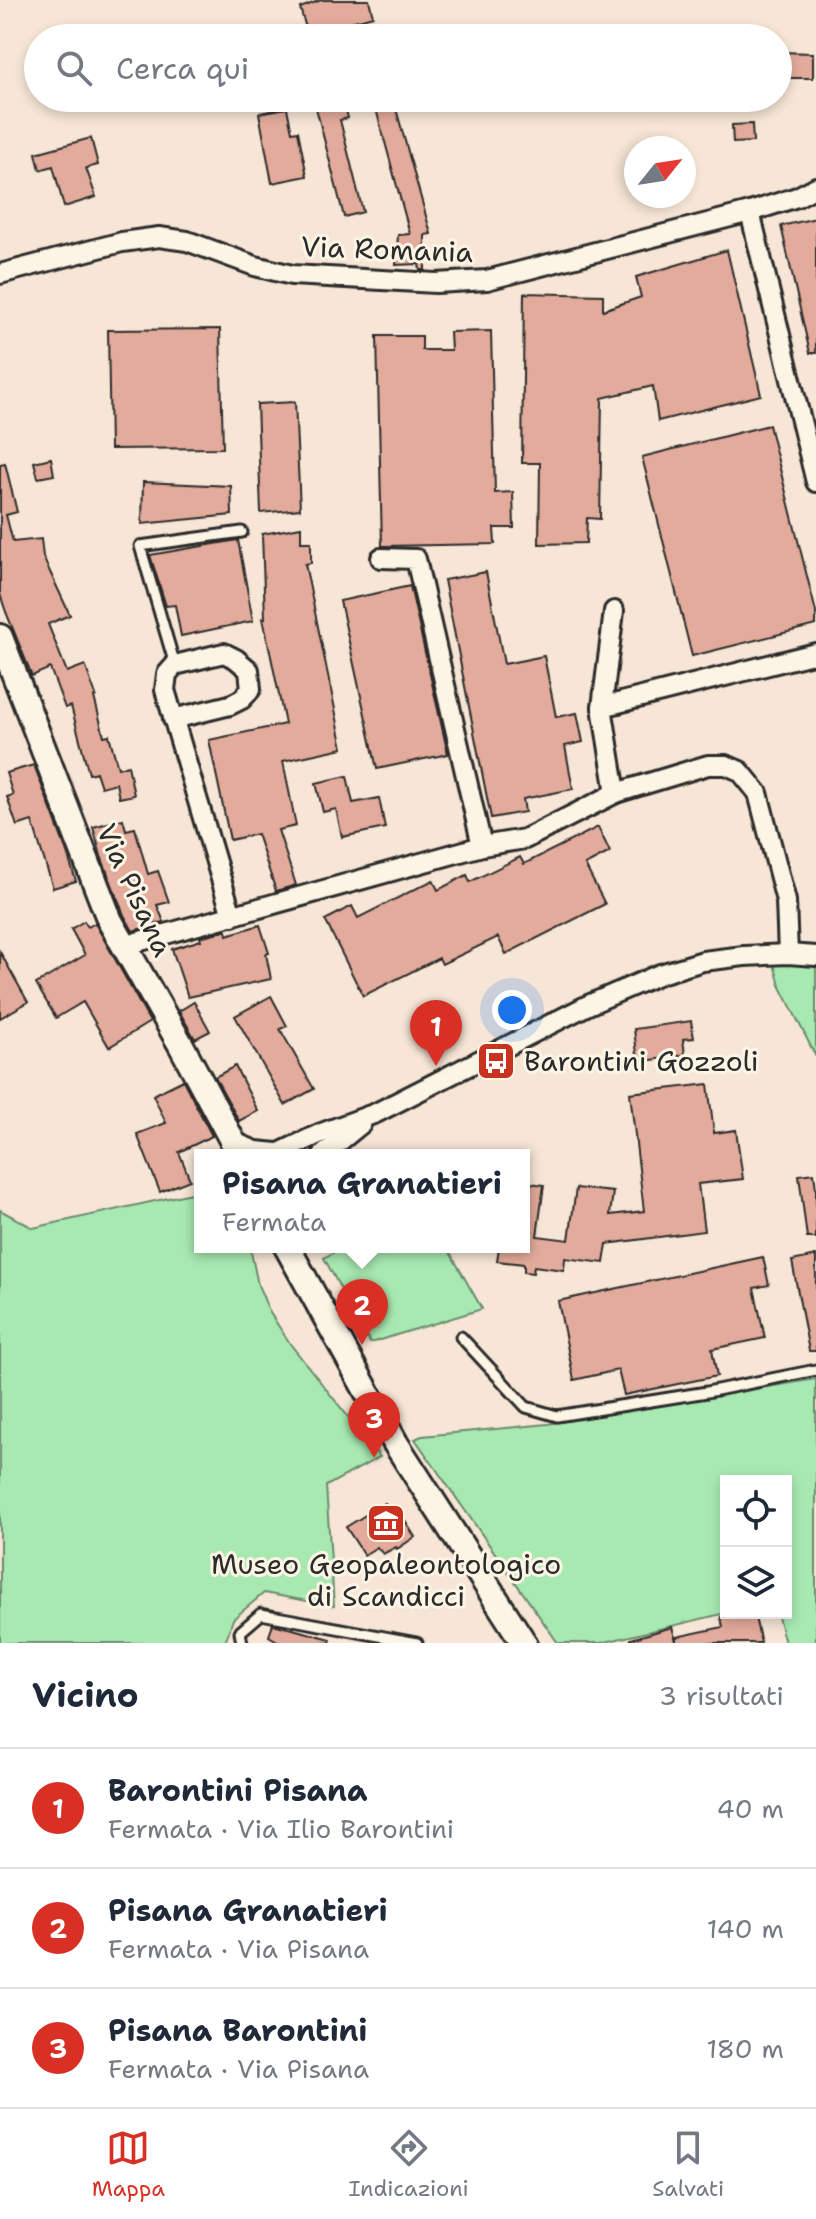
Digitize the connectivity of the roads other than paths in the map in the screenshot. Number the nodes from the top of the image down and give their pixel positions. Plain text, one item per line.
1 (816, 187) edge
2 (750, 212) junction
3 (0, 274) edge
4 (816, 482) edge
5 (242, 532) dead end
6 (381, 558) dead end
7 (614, 611) dead end
8 (0, 638) edge
9 (816, 653) edge
10 (175, 665) junction
11 (602, 707) junction
12 (173, 719) junction
13 (616, 793) junction
14 (482, 846) junction
15 (232, 916) junction
16 (137, 942) dead end
17 (788, 954) junction
18 (816, 956) edge
19 (376, 1113) junction
20 (237, 1149) edge
21 (288, 1149) edge
22 (331, 1149) edge
23 (290, 1253) edge
24 (461, 1337) dead end
25 (816, 1370) edge
26 (242, 1643) edge
27 (417, 1643) edge
28 (524, 1643) edge

1 - 2 street, Via Romania
2 - 3 street, Via Romania
2 - 4 street
5 - 10 lane
6 - 14 street
7 - 11 street
8 - 20 main road, Via Pisana
9 - 11 street
10 - 12 street
10 - 12 street
11 - 13 street
12 - 15 street
13 - 14 street
13 - 17 street
14 - 15 street
15 - 16 street
17 - 18 street
17 - 19 street
19 - 21 street
19 - 22 street
23 - 28 main road
24 - 25 lane
26 - 27 lane

